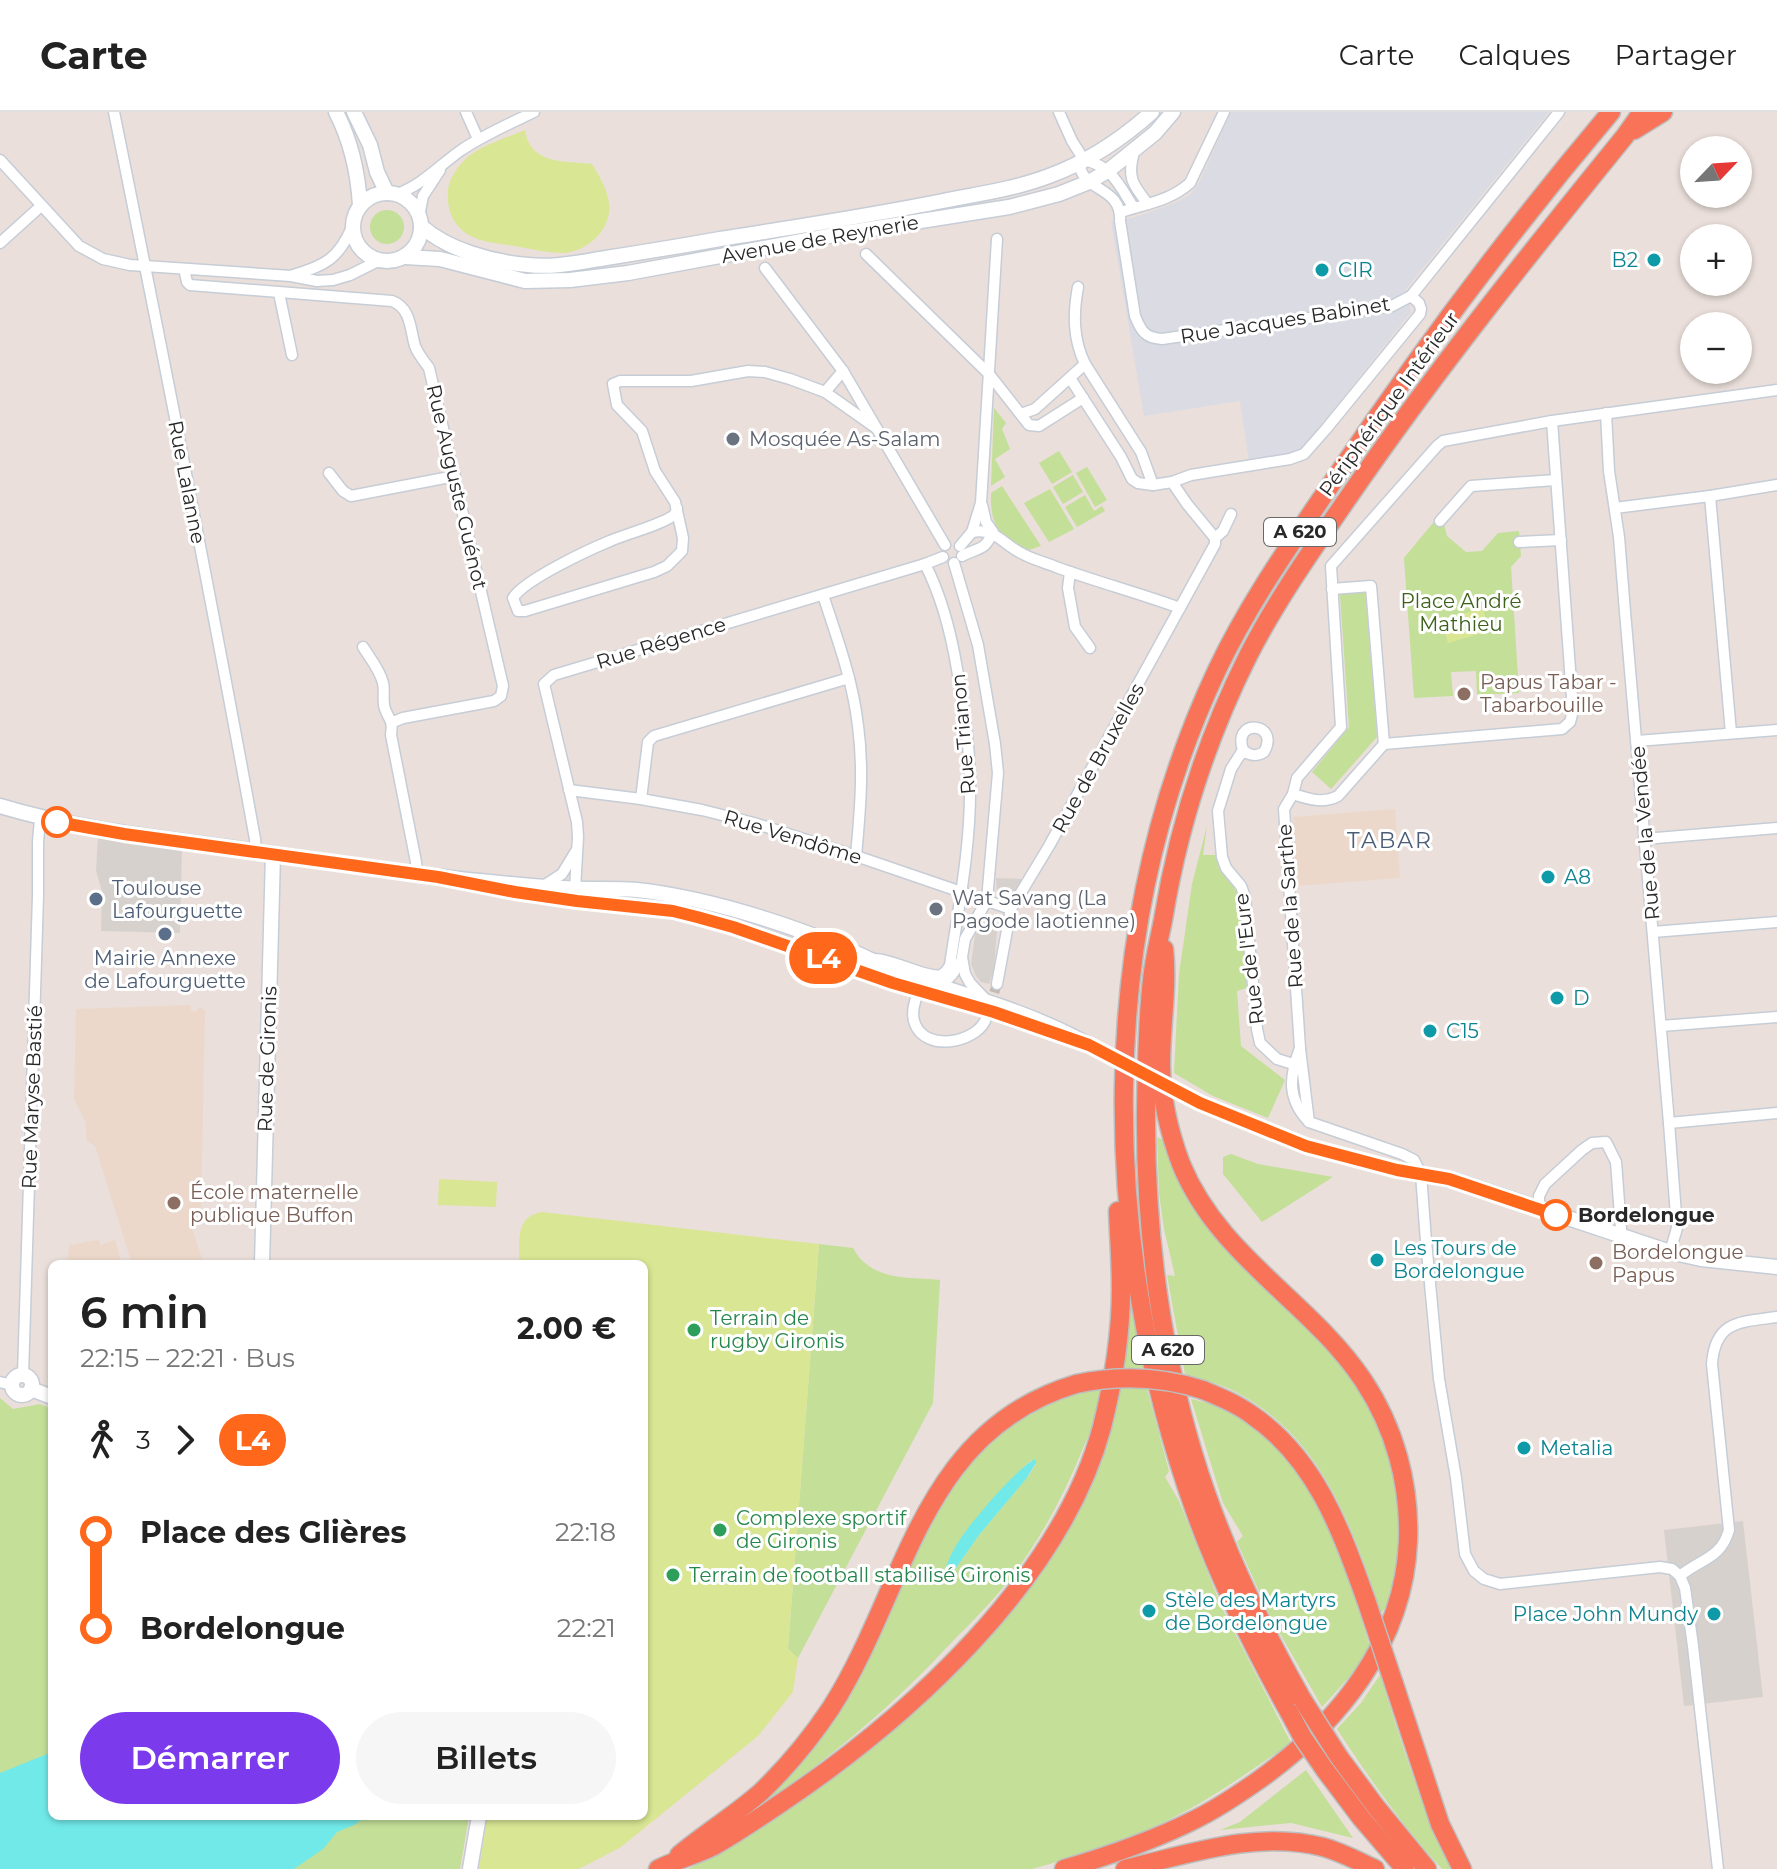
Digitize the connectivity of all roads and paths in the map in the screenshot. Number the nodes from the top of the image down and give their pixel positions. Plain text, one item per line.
1 (114, 112) edge
2 (336, 112) edge
3 (354, 112) edge
4 (466, 112) edge
5 (534, 112) edge
6 (1059, 112) edge
7 (1152, 112) edge
8 (1173, 112) edge
9 (1224, 112) edge
10 (1559, 112) edge
11 (1611, 112) edge
12 (1642, 112) edge
13 (1663, 112) edge
14 (1625, 136) junction
15 (478, 139) junction
16 (1134, 152) junction
17 (0, 160) edge
18 (1084, 160) junction
19 (443, 165) junction
20 (1109, 170) junction
21 (1089, 182) junction
22 (392, 193) junction
23 (1148, 204) junction
24 (360, 205) junction
25 (41, 206) junction
26 (1134, 208) junction
27 (1121, 212) junction
28 (420, 221) junction
29 (352, 227) junction
30 (997, 239) dead end
31 (0, 243) edge
32 (866, 254) dead end
33 (405, 257) junction
34 (378, 261) junction
35 (146, 266) junction
36 (765, 268) dead end
37 (184, 269) junction
38 (291, 276) junction
39 (1078, 287) dead end
40 (279, 293) junction
41 (1411, 296) junction
42 (292, 355) dead end
43 (1085, 364) junction
44 (843, 371) junction
45 (989, 374) junction
46 (1070, 378) junction
47 (1777, 390) edge
48 (825, 392) junction
49 (1083, 398) junction
50 (1606, 413) junction
51 (1021, 414) junction
52 (1552, 421) junction
53 (876, 428) junction
54 (329, 473) dead end
55 (455, 476) junction
56 (1556, 480) junction
57 (1172, 482) junction
58 (1153, 485) junction
59 (1777, 485) edge
60 (1710, 496) junction
61 (981, 503) junction
62 (677, 508) junction
63 (1615, 508) junction
64 (1231, 514) dead end
65 (1440, 521) dead end
66 (972, 532) junction
67 (993, 532) junction
68 (1215, 538) junction
69 (1561, 540) junction
70 (1519, 542) dead end
71 (955, 556) junction
72 (925, 564) junction
73 (1070, 572) junction
74 (1332, 589) junction
75 (823, 595) junction
76 (1180, 608) junction
77 (363, 647) dead end
78 (1090, 648) dead end
79 (849, 678) junction
80 (393, 722) junction
81 (1777, 730) edge
82 (1731, 733) junction
83 (1637, 741) junction
84 (1384, 744) junction
85 (1243, 750) dead end
86 (569, 790) junction
87 (1293, 794) junction
88 (641, 799) junction
89 (0, 806) edge
90 (40, 819) junction
91 (1777, 828) edge
92 (1644, 839) junction
93 (577, 850) junction
94 (256, 852) junction
95 (273, 854) junction
96 (856, 856) junction
97 (417, 874) junction
98 (438, 877) junction
99 (542, 887) junction
100 (575, 889) junction
101 (961, 892) junction
102 (562, 899) junction
103 (987, 900) junction
104 (1011, 909) junction
105 (1777, 922) edge
106 (1162, 926) junction
107 (1653, 932) junction
108 (962, 957) junction
109 (871, 959) junction
110 (997, 984) tunnel mouth
111 (925, 986) junction
112 (989, 1003) junction
113 (1777, 1017) edge
114 (985, 1021) tunnel mouth
115 (1661, 1026) junction
116 (1089, 1045) junction
117 (1300, 1048) junction
118 (1293, 1064) junction
119 (1777, 1113) edge
120 (1309, 1122) junction
121 (1669, 1123) junction
122 (1421, 1174) junction
123 (1125, 1181) junction
124 (1539, 1208) junction
125 (1619, 1235) junction
126 (1670, 1252) junction
127 (262, 1260) edge
128 (1777, 1267) edge
129 (1777, 1317) edge
130 (11, 1381) edge
131 (43, 1393) edge
132 (1680, 1576) junction
133 (1296, 1706) junction
134 (1332, 1763) junction
135 (478, 1820) edge
136 (662, 1867) edge
137 (470, 1869) edge
138 (1064, 1869) edge
139 (1125, 1869) edge
140 (1375, 1869) edge
141 (1405, 1869) edge
142 (1427, 1869) edge
143 (1462, 1869) edge
144 (1718, 1869) edge

1 - 35 street, Rue Lalanne
2 - 24 main road
3 - 22 main road
4 - 15 street
5 - 15 street
6 - 18 street
7 - 18 main road, Avenue de Reynerie
8 - 16 main road, Avenue de Reynerie
9 - 23 street
10 - 41 street, Rue Jacques Babinet
11 - 123 highway, A 620
12 - 14 highway, Périphérique Intérieur / A 620
13 - 14 highway
14 - 106 highway, Périphérique Intérieur / A 620
15 - 19 street
16 - 20 main road, Avenue de Reynerie
16 - 23 street
17 - 25 street
18 - 20 street
18 - 21 street
18 - 28 main road, Avenue de Reynerie
19 - 22 street
19 - 28 street
20 - 21 main road, Avenue de Reynerie
20 - 26 street
21 - 27 street
21 - 33 main road, Avenue de Reynerie
22 - 24 main road
22 - 28 main road
23 - 26 street
24 - 29 main road
25 - 31 street
25 - 35 street
26 - 27 street
27 - 41 street, Rue Jacques Babinet
28 - 33 main road
29 - 34 main road
29 - 38 street
30 - 45 street
32 - 45 street
33 - 34 main road
34 - 38 street
35 - 37 street
35 - 94 street, Rue Lalanne
36 - 44 street
37 - 38 street
37 - 40 street, Rue Auguste Guénot
39 - 43 street
40 - 42 street
40 - 55 street, Rue Auguste Guénot
41 - 57 street
43 - 46 street
43 - 58 street
44 - 48 street
44 - 53 street
45 - 51 street
45 - 61 street
46 - 49 street
46 - 51 street
47 - 50 street, Rue de la Sarthe
48 - 53 street
48 - 62 street
49 - 51 street
49 - 58 street
50 - 52 street, Rue de la Sarthe
50 - 63 street, Rue de la Vendée
52 - 56 street
52 - 74 street, Rue de la Sarthe
53 - 71 street
54 - 55 street
55 - 80 street, Rue Auguste Guénot
56 - 65 street
56 - 69 street
57 - 58 street
57 - 68 street
59 - 60 street
60 - 63 street
60 - 82 street
61 - 66 street
61 - 67 street
62 - 62 street
63 - 83 street, Rue de la Vendée
64 - 68 street, Rue de Bruxelles
66 - 67 street
66 - 71 street
67 - 71 street
67 - 73 street
68 - 76 street, Rue de Bruxelles
69 - 70 street
69 - 84 street
71 - 72 street, Rue Régence
71 - 103 street
72 - 75 street, Rue Régence
72 - 101 street, Rue Trianon
73 - 76 street
73 - 78 street
74 - 84 street
74 - 87 street, Rue de la Sarthe
75 - 79 street
75 - 86 street, Rue Régence
76 - 104 street, Rue de Bruxelles
77 - 80 street
79 - 88 street
79 - 96 street
80 - 97 street
81 - 82 street
82 - 83 street
83 - 92 street, Rue de la Vendée
84 - 87 street
85 - 118 street, Rue de l'Eure
86 - 88 street, Rue Vendôme
86 - 93 street, Rue Régence
87 - 117 street, Rue de la Sarthe
88 - 96 street, Rue Vendôme
89 - 90 main road
90 - 94 main road
90 - 130 street, Rue Maryse Bastié
91 - 92 street
92 - 107 street, Rue de la Vendée
93 - 99 street
93 - 100 street, Rue Régence
94 - 95 main road
95 - 97 main road
95 - 127 main road, Rue de Gironis
96 - 101 street, Rue Vendôme
97 - 98 main road
98 - 99 main road
98 - 102 main road
99 - 100 main road
100 - 102 street
100 - 109 main road
101 - 103 street, Rue Vendôme
101 - 109 street, Rue Trianon
102 - 111 main road
103 - 104 street, Rue Vendôme
103 - 108 street
104 - 110 street, Rue de Bruxelles
105 - 107 street
106 - 133 highway, Périphérique Intérieur / A 620
106 - 138 highway
107 - 115 street, Rue de la Vendée
108 - 111 street
108 - 112 street
109 - 111 main road
111 - 112 main road
111 - 114 street
111 - 116 main road
112 - 116 main road
113 - 115 street
115 - 121 street, Rue de la Vendée
116 - 122 main road, bridge
117 - 118 street, Rue de la Sarthe
117 - 120 street
118 - 120 street
119 - 121 street
120 - 122 street
121 - 126 street, Rue de la Vendée
122 - 124 main road
122 - 132 street
123 - 133 highway, A 620
123 - 136 highway
124 - 125 main road
124 - 125 street
125 - 126 main road
126 - 128 main road
129 - 132 street
130 - 131 main road
132 - 144 street
133 - 134 highway, Périphérique Intérieur / A 620, bridge
134 - 141 highway, A 620
134 - 142 highway, Périphérique Intérieur / A 620
135 - 137 main road
136 - 143 highway, bridge
139 - 140 highway

